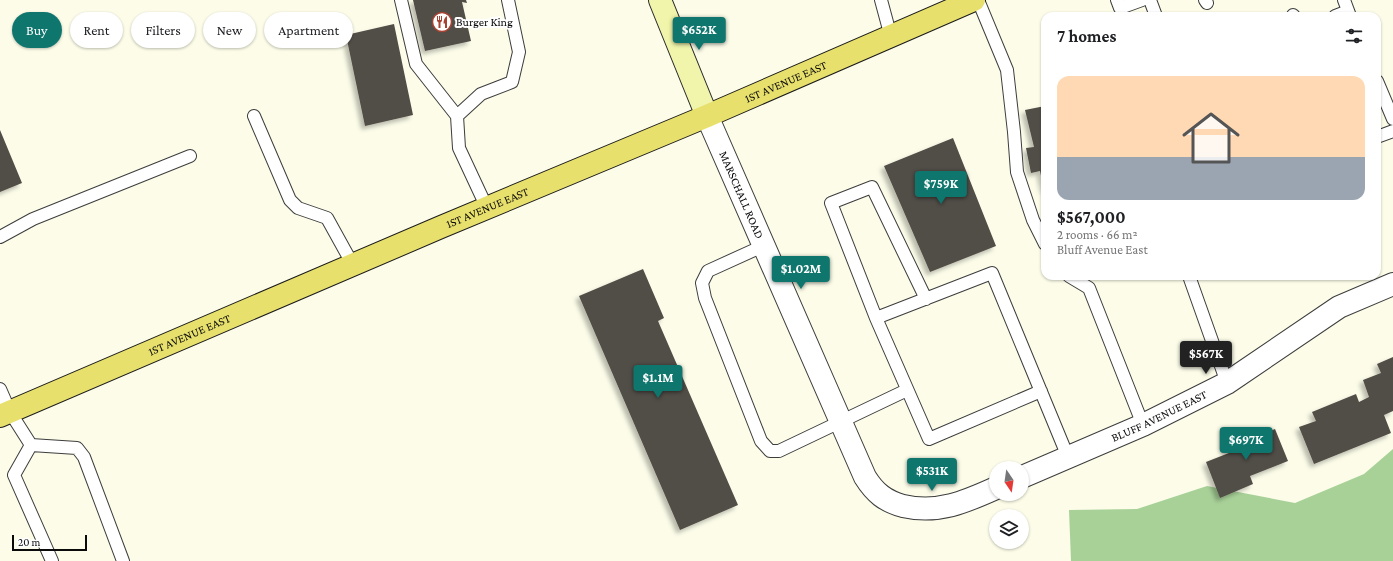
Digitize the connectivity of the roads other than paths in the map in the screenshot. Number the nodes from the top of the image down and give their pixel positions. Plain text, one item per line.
1 (401, 0) edge
2 (508, 0) edge
3 (660, 0) edge
4 (881, 0) edge
5 (974, 0) edge
6 (978, 0) edge
7 (1117, 0) edge
8 (1142, 0) edge
9 (1150, 0) edge
10 (1154, 12) edge
11 (891, 36) junction
12 (1381, 90) edge
13 (254, 116) dead end
14 (458, 116) junction
15 (707, 116) junction
16 (1393, 119) edge
17 (1393, 131) edge
18 (1381, 136) edge
19 (190, 156) dead end
20 (487, 208) junction
21 (1041, 236) edge
22 (0, 237) edge
23 (764, 246) junction
24 (353, 265) junction
25 (1076, 280) edge
26 (1189, 280) edge
27 (1393, 284) edge
28 (926, 299) junction
29 (876, 318) junction
30 (1227, 383) junction
31 (0, 389) edge
32 (907, 390) junction
33 (1041, 391) junction
34 (5, 414) edge
35 (841, 422) junction
36 (1143, 425) junction
37 (31, 445) junction
38 (1068, 457) junction
39 (1029, 474) edge
40 (989, 491) edge
41 (52, 561) edge
42 (123, 561) edge

1 - 14 lane
2 - 14 lane
3 - 15 main road, MARSCHALL ROAD
4 - 11 lane
5 - 11 main road, 1ST AVENUE EAST
6 - 21 lane
7 - 8 lane
9 - 10 lane
11 - 15 main road, 1ST AVENUE EAST
12 - 16 lane
13 - 24 lane
14 - 20 lane
15 - 20 main road, 1ST AVENUE EAST
15 - 23 street, MARSCHALL ROAD
17 - 18 lane
19 - 22 lane
20 - 24 main road, 1ST AVENUE EAST
23 - 35 street, MARSCHALL ROAD
23 - 35 lane
24 - 34 main road, 1ST AVENUE EAST
25 - 36 lane
26 - 30 lane
27 - 30 street, BLUFF AVENUE EAST
28 - 29 lane
28 - 29 lane
28 - 33 lane
29 - 32 lane
30 - 36 street, BLUFF AVENUE EAST
31 - 34 lane
32 - 33 lane
32 - 35 lane
33 - 38 lane
34 - 37 lane
35 - 40 street, MARSCHALL ROAD
36 - 38 street, BLUFF AVENUE EAST
37 - 41 lane
37 - 42 lane
38 - 39 street, BLUFF AVENUE EAST

